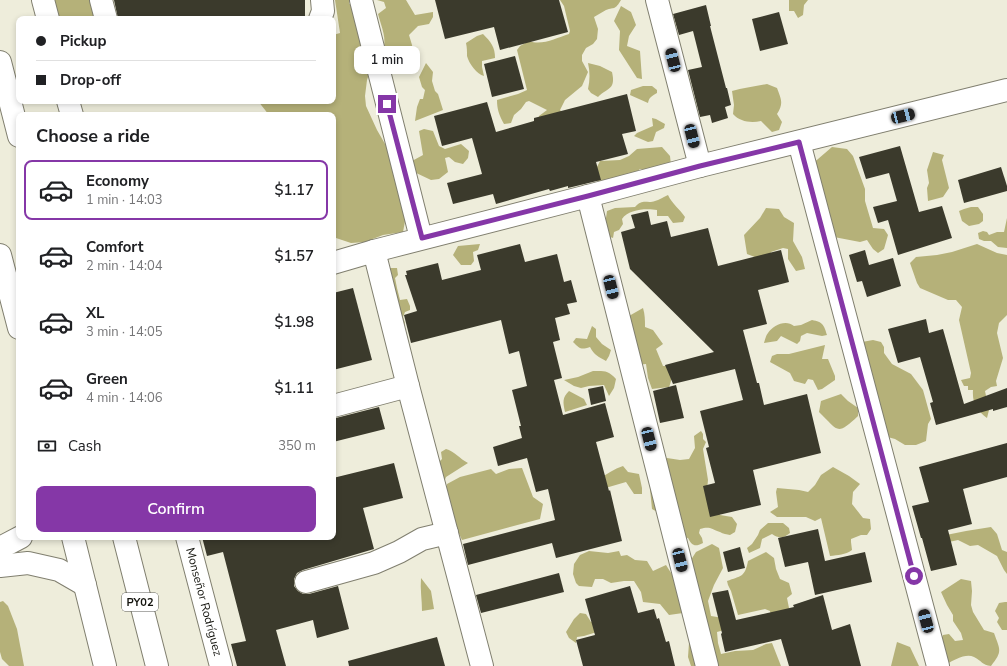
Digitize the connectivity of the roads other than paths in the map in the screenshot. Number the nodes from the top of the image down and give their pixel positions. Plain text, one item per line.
1 (43, 0) edge
2 (101, 0) edge
3 (322, 0) edge
4 (361, 0) edge
5 (657, 0) edge
6 (47, 16) edge
7 (105, 16) edge
8 (321, 16) edge
9 (0, 62) edge
10 (1007, 90) edge
11 (16, 124) edge
12 (799, 142) junction
13 (700, 166) junction
14 (588, 196) junction
15 (422, 238) junction
16 (374, 251) junction
17 (0, 255) edge
18 (336, 262) edge
19 (16, 316) edge
20 (408, 386) junction
21 (336, 405) edge
22 (447, 533) junction
23 (16, 540) edge
24 (74, 540) edge
25 (125, 540) edge
26 (188, 540) edge
27 (0, 548) edge
28 (0, 566) edge
29 (306, 582) dead end
30 (85, 585) junction
31 (104, 666) edge
32 (157, 666) edge
33 (221, 666) edge
34 (482, 666) edge
35 (706, 666) edge
36 (938, 666) edge

1 - 6 main road
2 - 7 main road
3 - 8 main road
4 - 15 main road
5 - 13 main road
9 - 11 main road
10 - 12 main road
12 - 13 main road
12 - 36 main road
13 - 14 main road
14 - 15 main road
14 - 35 main road
15 - 16 main road
16 - 18 main road
16 - 20 main road
17 - 19 main road
20 - 21 main road
20 - 22 main road
22 - 29 main road
22 - 34 main road
23 - 27 main road
24 - 30 main road
25 - 32 main road, PY02
26 - 33 main road, Monseñor Rodríguez
28 - 30 main road
30 - 31 main road

